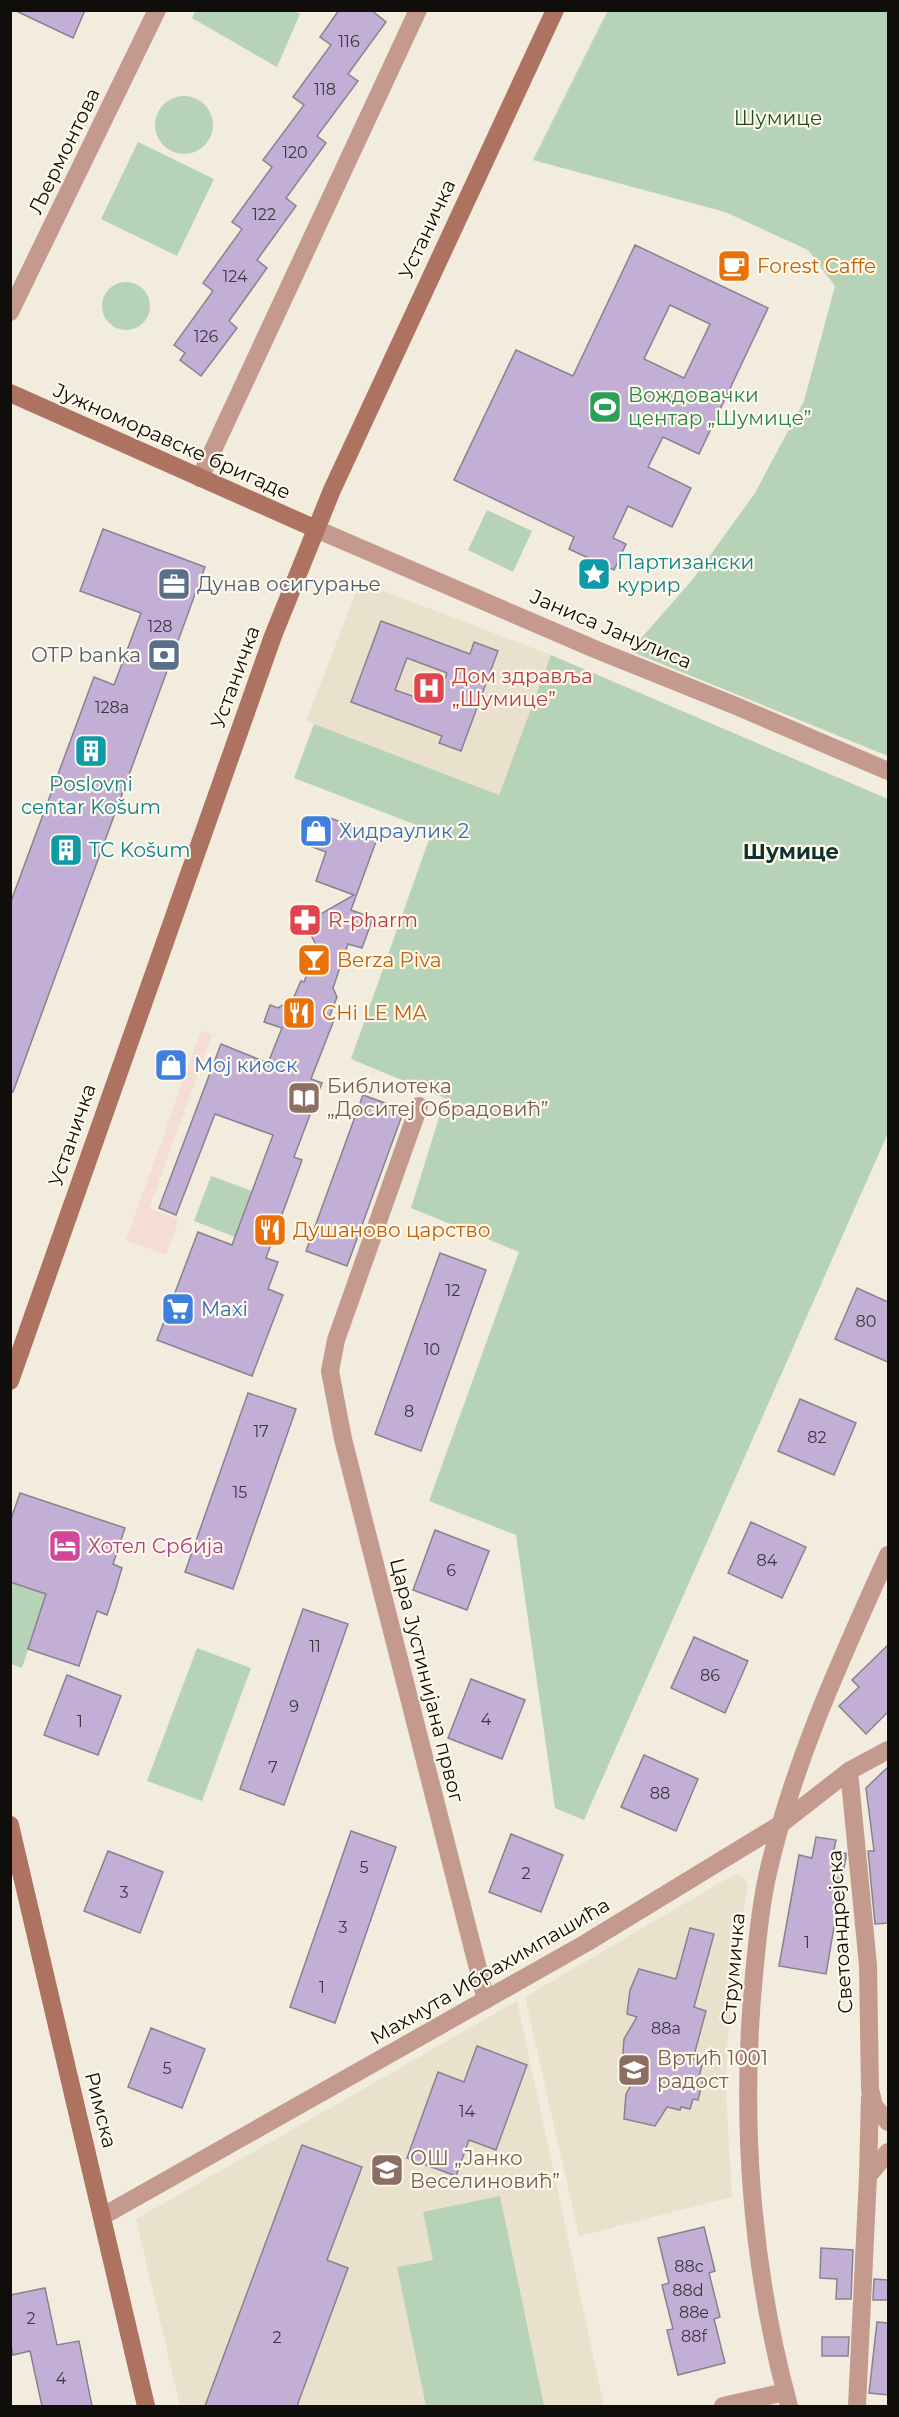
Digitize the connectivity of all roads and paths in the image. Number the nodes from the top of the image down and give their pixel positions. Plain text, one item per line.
1 (157, 10) edge
2 (418, 10) edge
3 (555, 10) edge
4 (10, 312) edge
5 (10, 393) edge
6 (200, 478) junction
7 (316, 529) junction
8 (888, 771) edge
9 (419, 1106) dead end
10 (10, 1381) edge
11 (888, 1555) edge
12 (888, 1750) edge
13 (849, 1771) junction
14 (782, 1824) junction
15 (10, 1825) edge
16 (486, 2000) junction
17 (870, 2089) junction
18 (888, 2122) edge
19 (888, 2152) edge
20 (868, 2176) junction
21 (104, 2216) junction
22 (787, 2399) edge
23 (146, 2406) edge
24 (723, 2406) edge
25 (857, 2406) edge

1 - 4 street, Љермонтова
2 - 6 street
3 - 7 main road, Устаничка
5 - 6 main road, Јужноморавске бригаде
6 - 7 main road, Јужноморавске бригаде
7 - 8 street, Јаниса Јанулиса
7 - 10 main road, Устаничка
9 - 16 street, Цара Јустинијана првог
11 - 14 street, Струмичка
12 - 13 street, Махмута Ибрахимпашића
13 - 14 street, Махмута Ибрахимпашића
13 - 17 street, Светоандрејска
14 - 16 street, Махмута Ибрахимпашића
14 - 22 street, Струмичка
15 - 21 main road, Римска
16 - 21 street, Махмута Ибрахимпашића
17 - 18 street, Светоандрејска
17 - 20 street, Светоандрејска
19 - 20 street
20 - 25 street, Светоандрејска
21 - 23 main road, Римска
22 - 24 street

